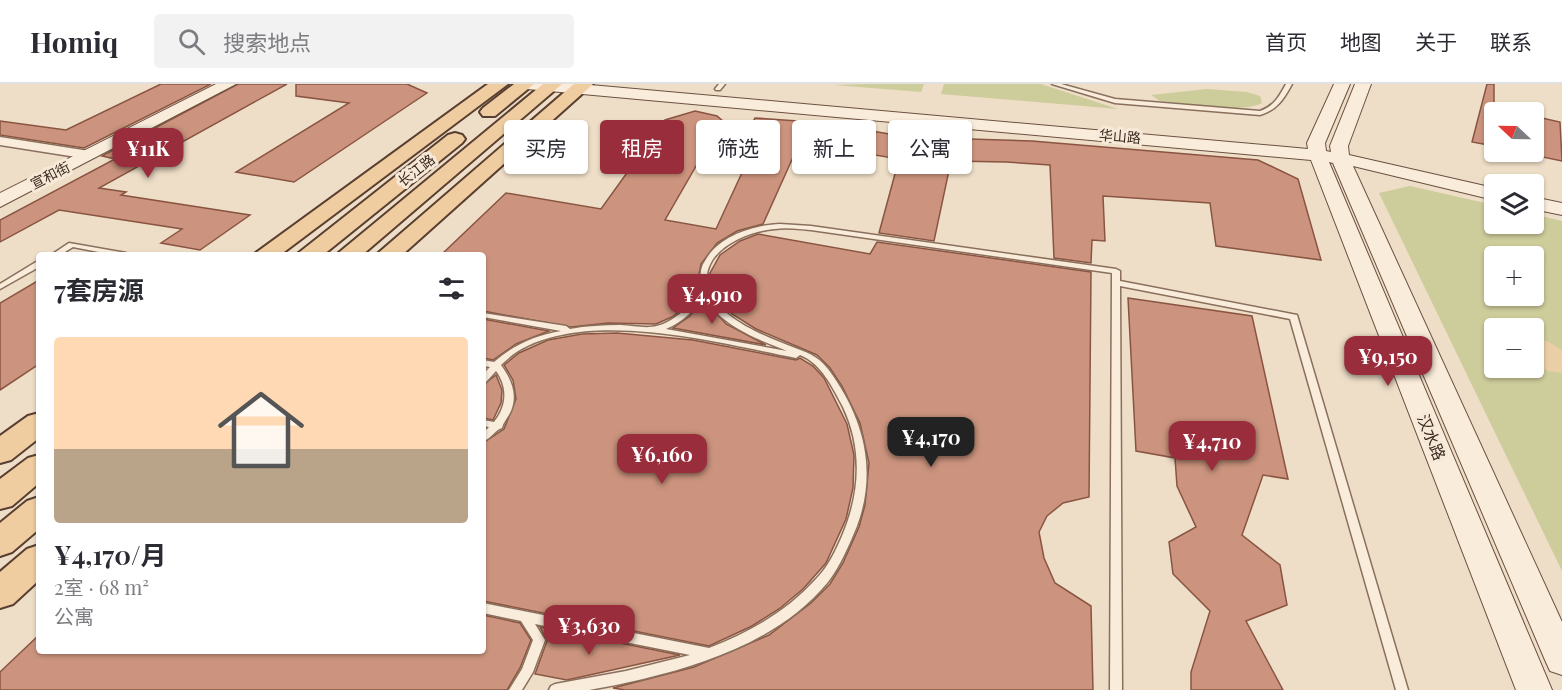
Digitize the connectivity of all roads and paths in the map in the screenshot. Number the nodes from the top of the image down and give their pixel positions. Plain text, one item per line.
1 (228, 84) edge
2 (499, 84) edge
3 (526, 84) edge
4 (664, 84) edge
5 (1055, 84) edge
6 (1289, 84) edge
7 (1345, 84) edge
8 (552, 85) edge
9 (582, 86) edge
10 (720, 86) edge
11 (0, 141) edge
12 (1328, 151) junction
13 (89, 155) junction
14 (1484, 185) edge
15 (1544, 191) edge
16 (1562, 195) edge
17 (0, 201) edge
18 (1544, 205) edge
19 (1562, 209) edge
20 (60, 252) edge
21 (110, 252) edge
22 (269, 252) edge
23 (312, 252) edge
24 (352, 252) edge
25 (391, 252) edge
26 (36, 266) edge
27 (703, 282) junction
28 (1116, 283) junction
29 (0, 287) edge
30 (486, 315) edge
31 (574, 330) junction
32 (655, 331) junction
33 (813, 358) junction
34 (486, 363) edge
35 (496, 365) junction
36 (486, 377) edge
37 (486, 424) edge
38 (36, 425) edge
39 (499, 426) junction
40 (486, 436) edge
41 (0, 452) edge
42 (36, 468) edge
43 (0, 497) edge
44 (36, 512) edge
45 (0, 542) edge
46 (36, 562) edge
47 (0, 593) edge
48 (486, 609) edge
49 (525, 617) junction
50 (710, 653) junction
51 (1562, 660) edge
52 (515, 690) edge
53 (555, 690) edge
54 (1116, 690) edge
55 (1402, 690) edge
56 (1534, 690) edge

1 - 13 main road, 宣和街
2 - 22 main road
3 - 8 main road, 华山路
3 - 23 main road, 长江路
4 - 10 main road, 华山路
5 - 6 lane
7 - 12 main road
8 - 9 main road, 华山路
8 - 24 main road, 长江路
9 - 12 main road, 华山路
9 - 25 main road
10 - 12 main road, 华山路
11 - 13 street
12 - 14 main road, 华山路
12 - 51 main road, 汉水路
12 - 56 main road, 汉水路
13 - 17 main road, 宣和街
15 - 16 main road
18 - 19 main road
20 - 21 lane
26 - 29 lane
27 - 28 lane
27 - 32 lane
27 - 33 lane
28 - 54 lane
28 - 55 lane
30 - 31 lane
31 - 32 lane
31 - 35 lane
32 - 33 lane
33 - 50 lane
34 - 35 lane
35 - 36 lane
35 - 39 lane
37 - 39 lane
38 - 41 main road
39 - 40 lane
42 - 43 main road
44 - 45 main road
46 - 47 main road
48 - 49 lane
49 - 50 lane
49 - 52 lane
50 - 53 lane

